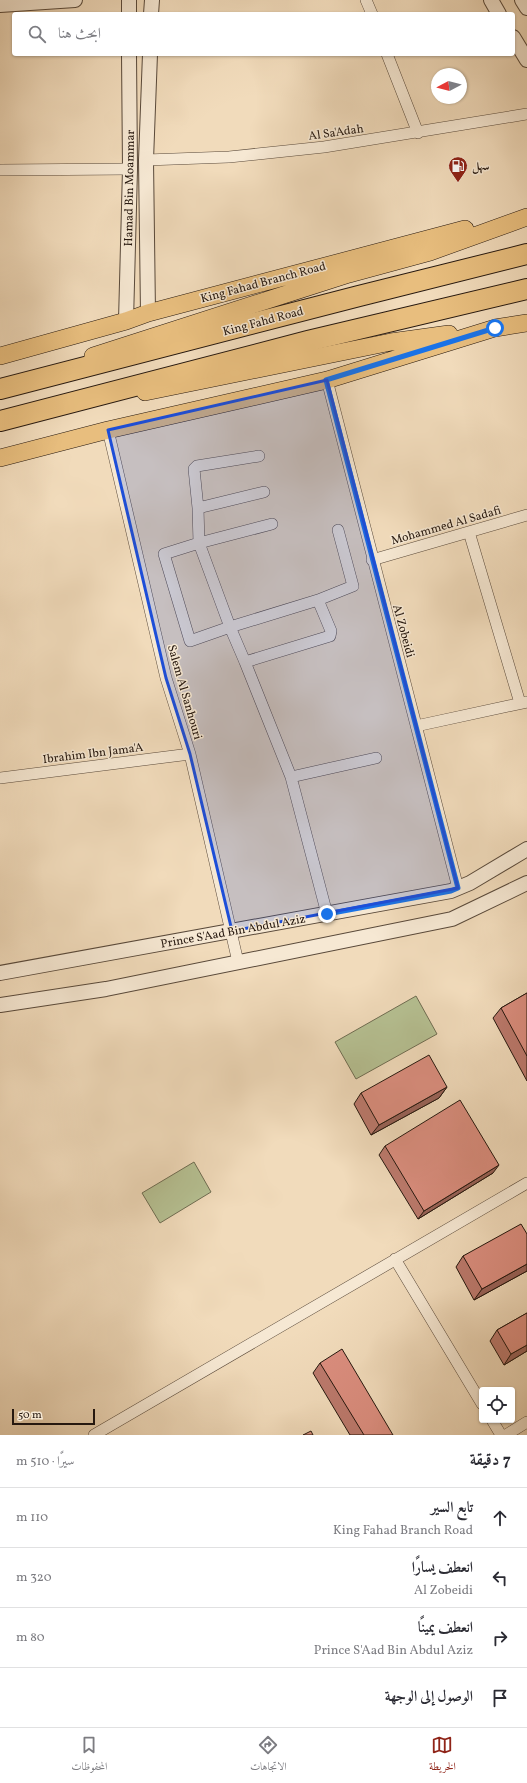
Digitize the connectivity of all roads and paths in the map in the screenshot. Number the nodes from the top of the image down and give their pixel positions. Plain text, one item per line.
1 (75, 0) edge
2 (129, 0) edge
3 (152, 0) edge
4 (366, 0) edge
5 (491, 0) edge
6 (522, 0) edge
7 (0, 5) edge
8 (527, 8) edge
9 (129, 12) edge
10 (151, 12) edge
11 (371, 12) edge
12 (498, 12) edge
13 (515, 40) edge
14 (129, 56) edge
15 (150, 56) edge
16 (388, 56) edge
17 (527, 60) edge
18 (527, 114) edge
19 (418, 132) junction
20 (146, 160) junction
21 (130, 169) junction
22 (0, 170) edge
23 (527, 212) edge
24 (527, 217) edge
25 (527, 254) edge
26 (527, 289) edge
27 (148, 313) junction
28 (126, 321) junction
29 (527, 323) edge
30 (495, 328) junction
31 (0, 356) edge
32 (326, 380) junction
33 (0, 388) edge
34 (0, 422) edge
35 (108, 430) junction
36 (259, 456) dead end
37 (0, 458) edge
38 (264, 492) dead end
39 (198, 508) junction
40 (527, 515) edge
41 (272, 524) dead end
42 (338, 530) dead end
43 (470, 532) junction
44 (199, 543) junction
45 (372, 560) junction
46 (318, 600) junction
47 (230, 627) junction
48 (245, 662) junction
49 (524, 703) edge
50 (416, 726) junction
51 (190, 754) junction
52 (376, 758) dead end
53 (291, 777) junction
54 (0, 778) edge
55 (527, 849) edge
56 (527, 883) edge
57 (458, 888) junction
58 (327, 914) junction
59 (232, 931) junction
60 (238, 962) junction
61 (0, 973) edge
62 (0, 1005) edge
63 (527, 1183) edge
64 (395, 1259) junction
65 (479, 1399) edge
66 (527, 1422) edge
67 (494, 1423) edge
68 (94, 1435) edge
69 (501, 1435) edge
70 (506, 1435) edge

1 - 7 street
2 - 9 street
3 - 10 street
4 - 11 street
5 - 12 street
6 - 8 street
13 - 17 street
14 - 21 street, Hamad Bin Moammar
15 - 20 street, Hamad Bin Moammar
16 - 19 street
18 - 19 street, Al Sa'Adah
19 - 20 street, Al Sa'Adah
20 - 27 street, Hamad Bin Moammar
21 - 22 street
21 - 28 street, Hamad Bin Moammar
23 - 27 main road, King Fahad Branch Road
24 - 33 main road
25 - 33 highway, King Fahd Road
26 - 34 highway
27 - 28 main road, King Fahad Branch Road
28 - 31 main road, King Fahad Branch Road
29 - 30 main road
30 - 32 main road
30 - 34 main road
32 - 35 main road
32 - 45 street, Al Zobeidi
35 - 37 main road
35 - 51 street, Salem Al Sanhouri
36 - 39 street
38 - 39 street
39 - 44 street
40 - 43 street, Mohammed Al Sadafi
41 - 44 street
42 - 46 street
43 - 45 street, Mohammed Al Sadafi
43 - 49 street
44 - 47 street
44 - 47 street
45 - 50 street, Al Zobeidi
46 - 47 street
46 - 48 street
47 - 48 street
48 - 53 street
49 - 50 street
50 - 57 street, Al Zobeidi
51 - 54 street, Ibrahim Ibn Jama'A
51 - 59 street, Salem Al Sanhouri
52 - 53 street
53 - 58 street
55 - 57 street, Prince S'Aad Bin Abdul Aziz
56 - 60 street
57 - 58 street, Prince S'Aad Bin Abdul Aziz
58 - 59 street, Prince S'Aad Bin Abdul Aziz
59 - 60 street, Salem Al Sanhouri
59 - 61 street, Prince S'Aad Bin Abdul Aziz
60 - 62 street
63 - 64 street
64 - 65 street
64 - 68 street
66 - 70 street
67 - 69 street

